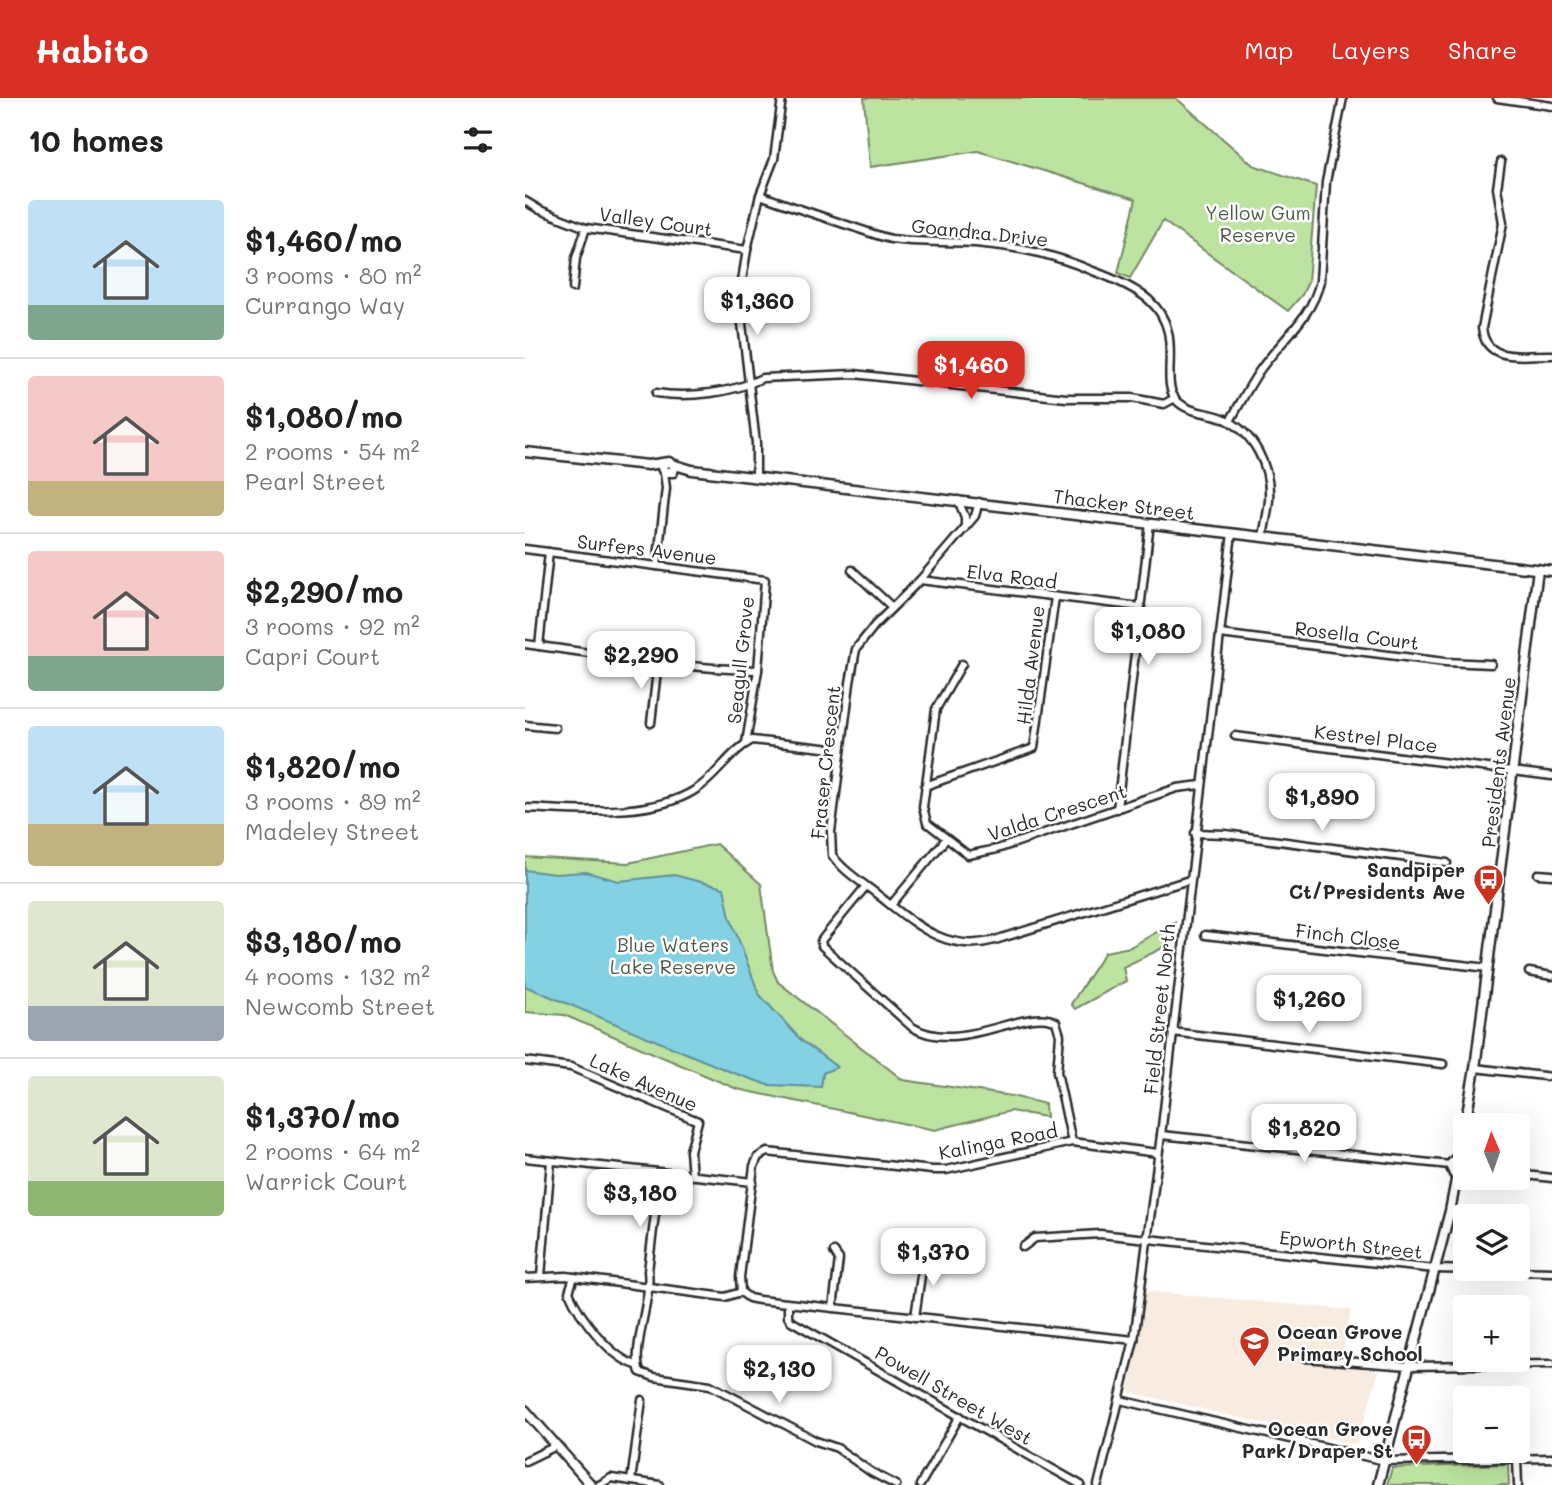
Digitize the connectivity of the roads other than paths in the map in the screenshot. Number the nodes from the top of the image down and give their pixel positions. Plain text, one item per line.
1 (782, 98) edge
2 (1343, 98) edge
3 (1497, 98) edge
4 (1552, 106) edge
5 (1501, 162) dead end
6 (760, 195) junction
7 (525, 201) edge
8 (586, 228) junction
9 (747, 250) junction
10 (573, 288) dead end
11 (1552, 355) edge
12 (750, 385) junction
13 (656, 393) dead end
14 (1175, 398) junction
15 (1230, 421) junction
16 (525, 452) edge
17 (669, 470) junction
18 (756, 477) junction
19 (958, 500) junction
20 (979, 502) junction
21 (1150, 523) junction
22 (965, 528) junction
23 (1232, 533) junction
24 (1263, 537) junction
25 (525, 549) edge
26 (549, 552) junction
27 (657, 566) junction
28 (1538, 569) junction
29 (852, 570) dead end
30 (1552, 570) edge
31 (765, 580) joint
32 (920, 580) junction
33 (1055, 597) junction
34 (892, 607) junction
35 (1141, 607) junction
36 (1220, 634) junction
37 (525, 644) edge
38 (539, 646) junction
39 (658, 662) junction
40 (962, 664) dead end
41 (1491, 664) dead end
42 (758, 670) junction
43 (651, 723) dead end
44 (525, 725) edge
45 (555, 728) dead end
46 (1235, 736) dead end
47 (746, 743) junction
48 (841, 750) junction
49 (1513, 771) junction
50 (1552, 776) edge
51 (1201, 785) junction
52 (925, 786) junction
53 (525, 808) edge
54 (1117, 809) junction
55 (1195, 833) junction
56 (946, 839) junction
57 (1447, 863) dead end
58 (1538, 874) dead end
59 (1552, 875) edge
60 (1189, 880) junction
61 (866, 886) junction
62 (891, 905) junction
63 (1205, 935) dead end
64 (1488, 968) junction
65 (1529, 972) dead end
66 (1552, 976) edge
67 (1172, 1032) junction
68 (525, 1061) edge
69 (1443, 1064) dead end
70 (1475, 1068) junction
71 (1552, 1077) edge
72 (1467, 1113) edge
73 (1161, 1135) junction
74 (1072, 1142) junction
75 (1158, 1153) junction
76 (525, 1158) edge
77 (1453, 1160) edge
78 (551, 1161) junction
79 (1450, 1165) junction
80 (1453, 1172) edge
81 (660, 1173) junction
82 (1530, 1175) edge
83 (692, 1176) junction
84 (1552, 1178) edge
85 (753, 1182) junction
86 (1457, 1190) edge
87 (1147, 1238) junction
88 (1023, 1247) dead end
89 (834, 1252) dead end
90 (924, 1255) dead end
91 (1436, 1269) junction
92 (1552, 1272) edge
93 (541, 1276) junction
94 (574, 1277) junction
95 (525, 1278) edge
96 (650, 1286) junction
97 (741, 1292) junction
98 (788, 1304) junction
99 (834, 1308) junction
100 (915, 1317) junction
101 (1134, 1340) junction
102 (1305, 1358) dead end
103 (1552, 1364) edge
104 (1409, 1366) junction
105 (639, 1368) junction
106 (1120, 1399) junction
107 (642, 1400) dead end
108 (525, 1410) edge
109 (960, 1416) junction
110 (556, 1446) junction
111 (1530, 1458) edge
112 (1552, 1458) edge
113 (1453, 1459) edge
114 (525, 1461) edge
115 (1385, 1461) junction
116 (1517, 1463) edge
117 (631, 1481) junction
118 (591, 1485) edge
119 (599, 1485) edge
120 (660, 1485) edge
121 (896, 1485) edge
122 (920, 1485) edge
123 (1081, 1485) edge
124 (1098, 1485) edge
125 (1378, 1485) edge
126 (1518, 1485) edge

1 - 6 street
2 - 15 street
3 - 4 street
5 - 11 street
6 - 9 street
6 - 14 street, Goandra Drive
7 - 8 street, Valley Court
8 - 9 street, Valley Court
8 - 10 street
9 - 12 street
12 - 13 street
12 - 14 street
12 - 18 street
14 - 15 street
15 - 24 street
16 - 17 street, Thacker Street
17 - 18 street, Thacker Street
17 - 27 street
18 - 19 street, Thacker Street
19 - 20 street, Thacker Street
19 - 22 street
20 - 21 street, Thacker Street
20 - 22 street, Fraser Crescent
21 - 23 street, Thacker Street
21 - 35 street
22 - 32 street, Fraser Crescent
23 - 24 street, Thacker Street
23 - 36 street, Field Street North
24 - 28 street, Thacker Street
25 - 26 street, Surfers Avenue
26 - 27 street, Surfers Avenue
26 - 38 street
27 - 31 street, Surfers Avenue
28 - 30 street, Thacker Street
28 - 49 street, Presidents Avenue
29 - 34 street
31 - 42 street, Seagull Grove
32 - 33 street, Elva Road
32 - 34 street, Fraser Crescent
33 - 35 street, Elva Road
33 - 52 street, Hilda Avenue
34 - 48 street, Fraser Crescent
35 - 54 street
36 - 41 street, Rosella Court
36 - 51 street, Field Street North
37 - 38 street
38 - 39 street
39 - 42 street
39 - 43 street
40 - 52 street, Valda Crescent
42 - 47 street, Seagull Grove
44 - 45 street
46 - 49 street, Kestrel Place
47 - 48 street
47 - 53 street
48 - 61 street, Fraser Crescent
49 - 50 street, Kestrel Place
49 - 64 street, Presidents Avenue
51 - 54 street, Valda Crescent
51 - 55 street, Field Street North
52 - 56 street, Valda Crescent
54 - 56 street, Valda Crescent
55 - 57 street
55 - 60 street, Field Street North
56 - 62 street
58 - 59 street
60 - 62 street, Fraser Crescent
60 - 67 street, Field Street North
61 - 62 street, Fraser Crescent
61 - 74 street
63 - 64 street, Finch Close
64 - 70 street, Presidents Avenue
65 - 66 street
67 - 69 street
67 - 73 street, Field Street North
68 - 83 street, Lake Avenue
70 - 71 street
70 - 72 street, Presidents Avenue
73 - 75 street, Field Street North
73 - 79 street
74 - 75 street, Kalinga Road
74 - 85 street, Kalinga Road
75 - 87 street, Field Street North
76 - 78 street
77 - 79 street
78 - 81 street
78 - 93 street
79 - 80 street
81 - 83 street
81 - 96 street
82 - 84 street
83 - 85 street
85 - 97 street
86 - 91 street
87 - 88 street, Epworth Street
87 - 91 street, Epworth Street
87 - 101 street, Field Street North
89 - 99 street
90 - 100 street
91 - 92 street, Epworth Street
91 - 104 street
93 - 94 street
93 - 95 street
94 - 96 street
94 - 105 street
96 - 97 street
96 - 105 street
97 - 98 street
98 - 99 street
98 - 109 street, Powell Street West
99 - 100 street
100 - 101 street
101 - 106 street, Field Street North
102 - 104 street
103 - 104 street
104 - 115 street
105 - 121 street
106 - 115 street
106 - 124 street, Field Street North
107 - 117 street
108 - 110 street
109 - 122 street
109 - 123 street, Powell Street West
110 - 114 street
110 - 118 street
111 - 112 street
113 - 115 street
115 - 125 street
116 - 126 street
117 - 119 street
117 - 120 street

